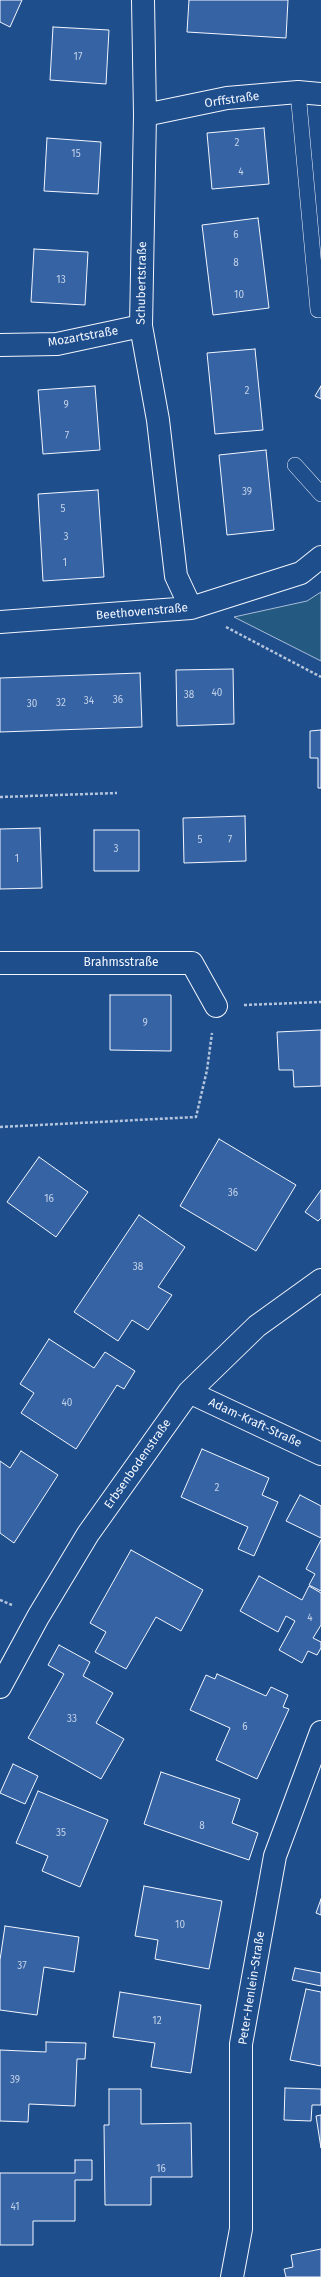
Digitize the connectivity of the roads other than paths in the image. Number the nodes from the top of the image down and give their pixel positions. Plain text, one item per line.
1 (143, 0) edge
2 (298, 92) junction
3 (321, 94) edge
4 (145, 115) junction
5 (318, 310) dead end
6 (141, 326) junction
7 (0, 345) edge
8 (295, 465) dead end
9 (321, 494) edge
10 (321, 557) edge
11 (191, 608) junction
12 (0, 622) edge
13 (0, 964) edge
14 (216, 1006) road end
15 (321, 1280) edge
16 (189, 1392) junction
17 (321, 1454) edge
18 (0, 1687) edge
19 (321, 1732) edge
20 (232, 2277) edge

1 - 4 street, Schubertstraße
2 - 3 street, Orffstraße
2 - 4 street, Orffstraße
2 - 5 lane
4 - 6 street, Schubertstraße
6 - 7 street, Mozartstraße
6 - 11 street, Schubertstraße
8 - 9 lane
10 - 11 street, Beethovenstraße
11 - 12 street, Beethovenstraße
13 - 14 street, Brahmsstraße
15 - 16 street, Erbsenbodenstraße
16 - 17 street, Adam-Kraft-Straße
16 - 18 street, Erbsenbodenstraße
19 - 20 street, Peter-Henlein-Straße

